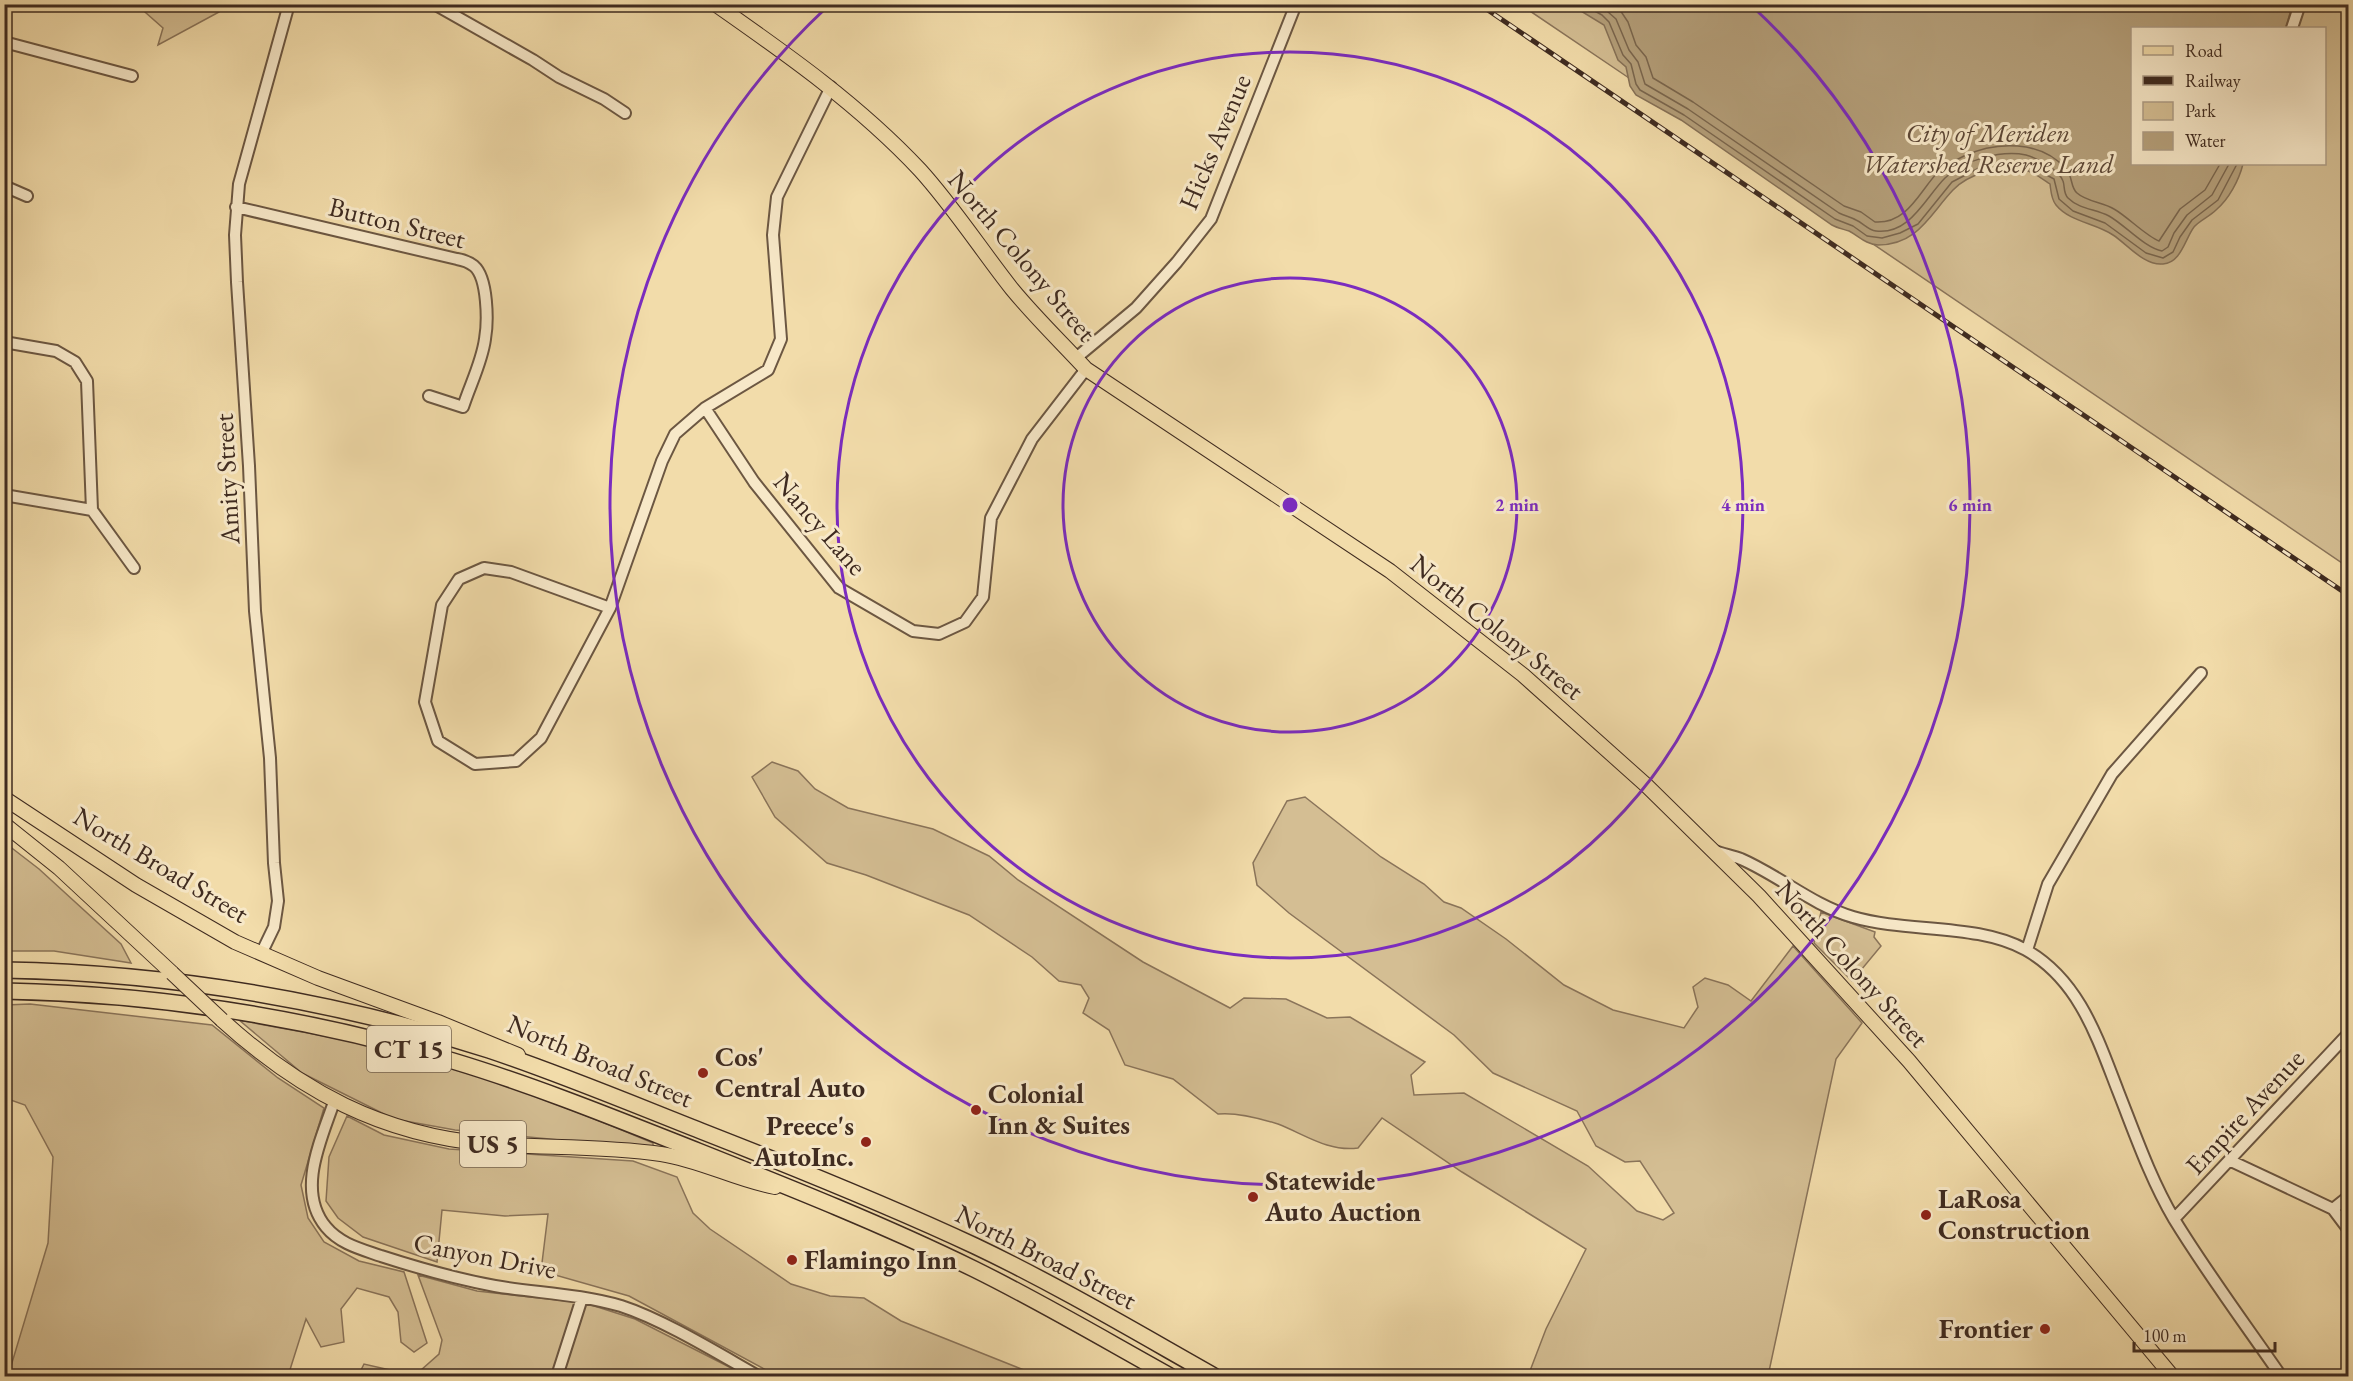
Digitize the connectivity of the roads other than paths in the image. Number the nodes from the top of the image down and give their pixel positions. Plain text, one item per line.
1 (289, 4) edge
2 (434, 4) edge
3 (715, 4) edge
4 (1296, 4) edge
5 (2300, 4) edge
6 (2292, 27) edge
7 (4, 42) edge
8 (132, 76) dead end
9 (831, 87) junction
10 (625, 113) dead end
11 (4, 186) edge
12 (27, 196) dead end
13 (236, 207) junction
14 (4, 342) edge
15 (1076, 358) junction
16 (1086, 369) junction
17 (429, 396) dead end
18 (705, 408) junction
19 (4, 495) edge
20 (92, 510) junction
21 (134, 568) dead end
22 (610, 608) junction
23 (2201, 673) dead end
24 (4, 798) edge
25 (4, 824) edge
26 (51, 828) junction
27 (36, 849) junction
28 (1715, 851) junction
29 (2027, 951) junction
30 (261, 954) junction
31 (4, 970) edge
32 (4, 991) edge
33 (2349, 1034) edge
34 (535, 1066) junction
35 (334, 1102) junction
36 (2231, 1161) junction
37 (793, 1189) junction
38 (2349, 1197) edge
39 (2333, 1209) junction
40 (2174, 1219) junction
41 (2349, 1229) edge
42 (582, 1298) junction
43 (1150, 1340) junction
44 (1140, 1359) junction
45 (557, 1377) edge
46 (758, 1377) edge
47 (1170, 1377) edge
48 (1214, 1377) edge
49 (2172, 1377) edge
50 (2281, 1377) edge

1 - 13 street, Amity Street
2 - 10 street
3 - 9 main road, North Colony Street
4 - 15 street, Hicks Avenue
5 - 6 street
7 - 8 street
9 - 15 main road, North Colony Street
9 - 18 street
11 - 12 street
13 - 17 street, Button Street
13 - 30 street, Amity Street
14 - 20 street
15 - 16 main road, North Colony Street
16 - 18 street, Nancy Lane
16 - 28 main road, North Colony Street
18 - 22 street
19 - 20 street
20 - 21 street
22 - 22 street
23 - 29 street
24 - 26 main road, North Broad Street
25 - 27 main road, North Broad Street / US 5
26 - 27 main road
26 - 30 main road, North Broad Street
27 - 35 main road, North Broad Street / US 5, bridge
28 - 29 street
28 - 49 main road, North Colony Street
29 - 40 street
30 - 34 main road, North Broad Street
31 - 34 highway, CT 15
32 - 37 highway, CT 15
33 - 36 street, Empire Avenue
34 - 43 highway, North Broad Street
35 - 37 main road, North Broad Street / US 5
35 - 42 street, Canyon Drive
36 - 39 street
36 - 40 street, Empire Avenue
37 - 44 highway, North Broad Street / US 5
38 - 39 street
39 - 41 street
40 - 50 street
42 - 45 street
42 - 46 street, Canyon Drive
43 - 44 highway
43 - 48 highway, North Broad Street
44 - 47 highway, North Broad Street / US 5

